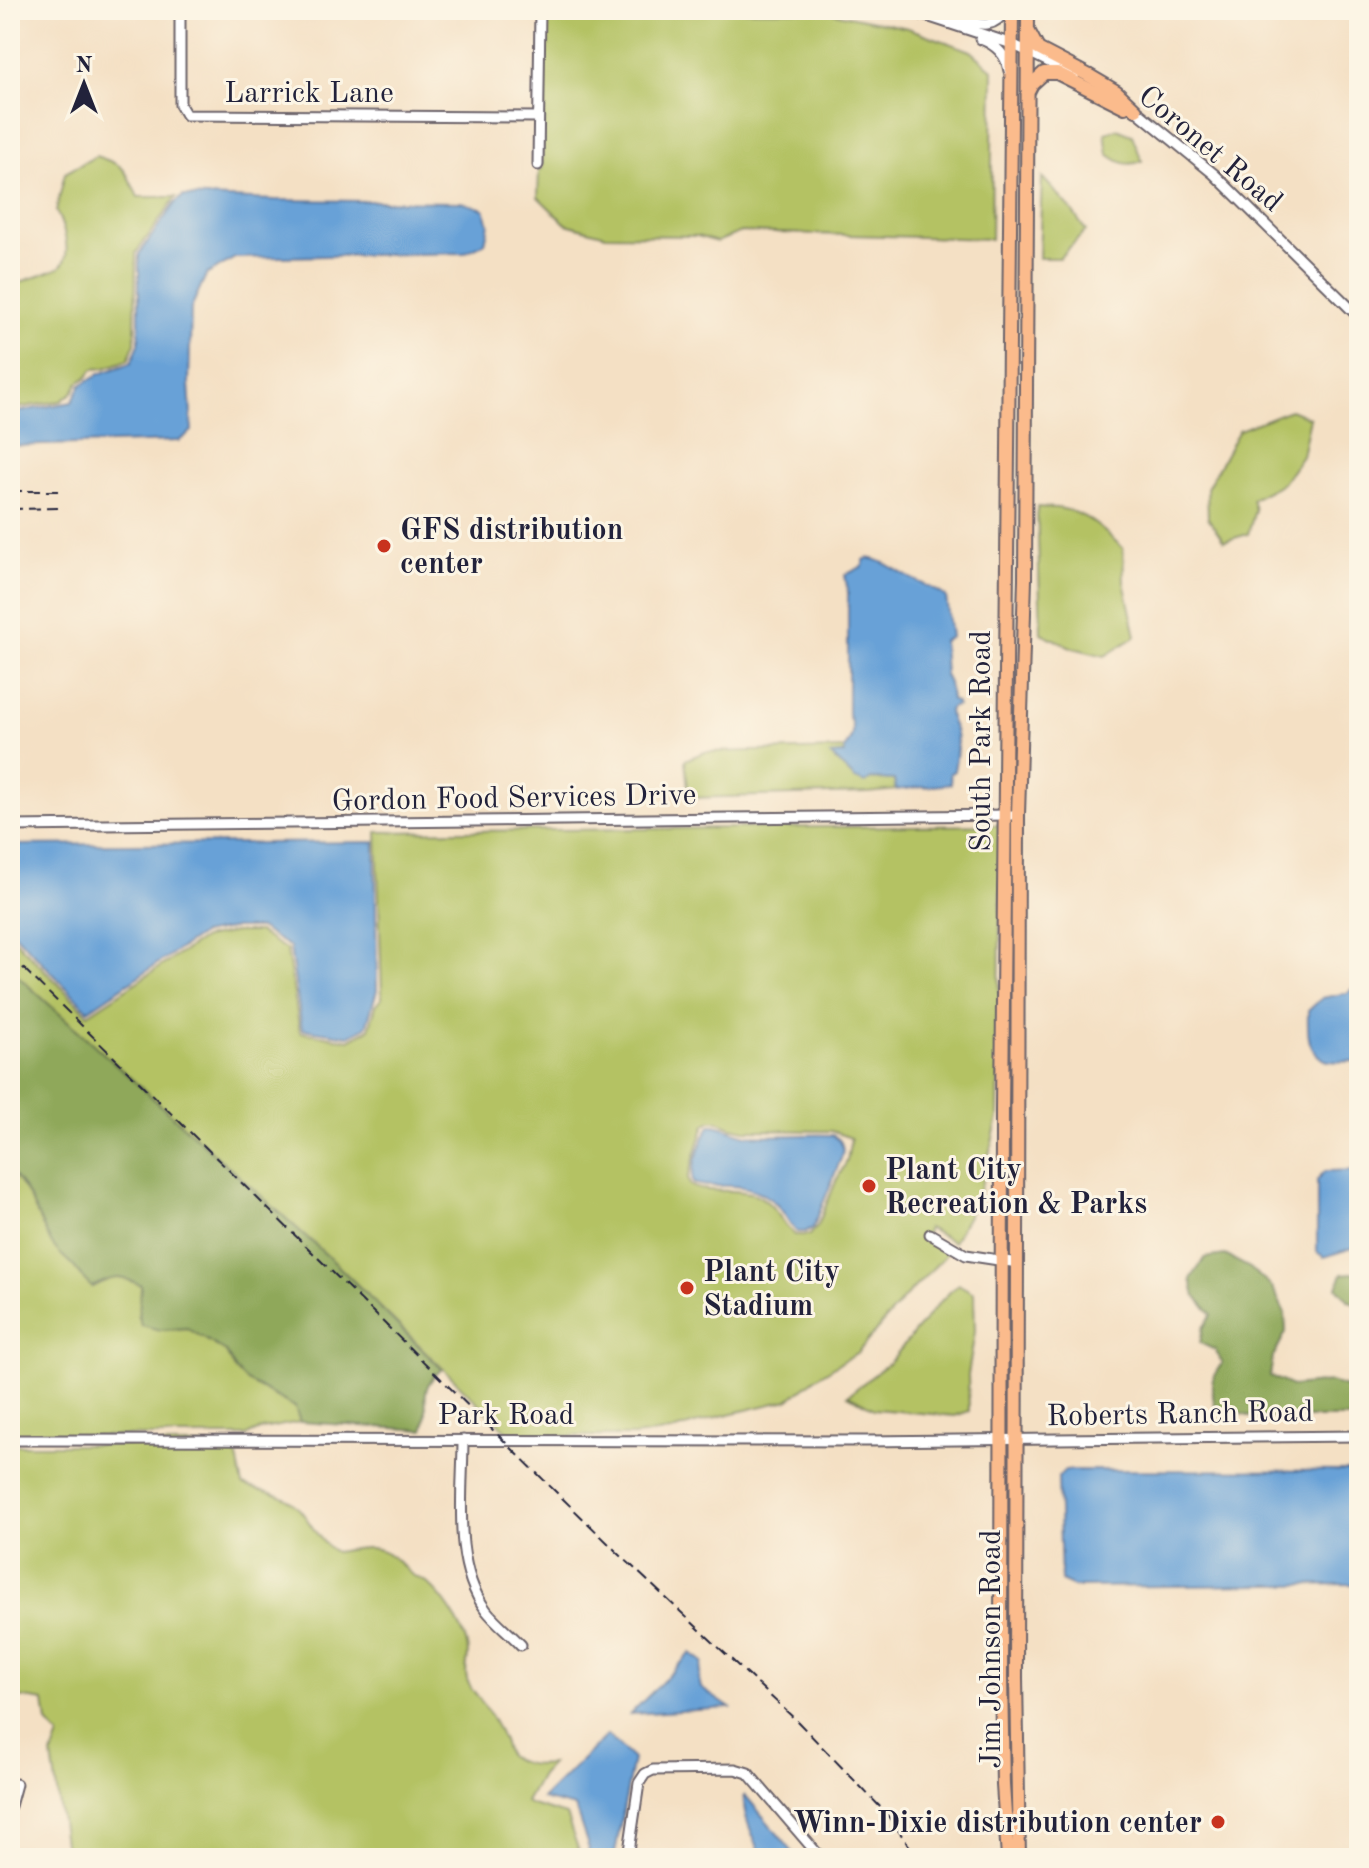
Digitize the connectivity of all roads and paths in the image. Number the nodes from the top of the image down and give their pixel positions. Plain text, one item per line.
1 (180, 10) edge
2 (540, 10) edge
3 (900, 10) edge
4 (1006, 10) edge
5 (1015, 10) edge
6 (1028, 10) edge
7 (930, 17) junction
8 (1028, 29) junction
9 (1012, 44) junction
10 (1028, 51) junction
11 (1012, 80) junction
12 (1028, 93) junction
13 (1138, 112) junction
14 (538, 117) junction
15 (538, 165) dead end
16 (1027, 179) junction
17 (1359, 317) edge
18 (1012, 815) junction
19 (10, 826) edge
20 (1004, 945) junction
21 (1017, 1126) junction
22 (930, 1234) dead end
23 (1011, 1262) junction
24 (1359, 1436) edge
25 (1009, 1439) junction
26 (10, 1440) edge
27 (463, 1440) junction
28 (1001, 1556) junction
29 (521, 1645) dead end
30 (1016, 1678) junction
31 (16, 1784) dead end
32 (10, 1806) edge
33 (628, 1858) edge
34 (821, 1858) edge
35 (1008, 1858) edge
36 (1019, 1858) edge

1 - 14 street, Larrick Lane
2 - 14 street
3 - 7 street
4 - 7 street
5 - 9 main road
5 - 10 main road
6 - 8 main road
7 - 9 street, Coronet Road
7 - 11 street
8 - 10 main road
8 - 13 main road
9 - 10 street, Coronet Road
9 - 11 main road, South Park Road
9 - 16 main road
10 - 12 main road, South Park Road
10 - 13 street, Coronet Road
11 - 18 main road, South Park Road
12 - 13 main road
12 - 16 main road, South Park Road
13 - 17 street, Coronet Road
14 - 15 street
16 - 18 main road, South Park Road
18 - 19 street, Gordon Food Services Drive
18 - 20 main road, South Park Road
18 - 21 main road, South Park Road
20 - 21 main road
20 - 23 main road, South Park Road
21 - 23 main road, South Park Road
22 - 23 street
23 - 25 main road, South Park Road
23 - 25 main road, South Park Road
24 - 25 street, Roberts Ranch Road
25 - 27 street, Park Road
25 - 28 main road, Jim Johnson Road
25 - 30 main road, Jim Johnson Road
26 - 27 street, Park Road
27 - 29 street
28 - 30 main road
28 - 35 main road, Jim Johnson Road
30 - 36 main road, Jim Johnson Road
31 - 32 street
33 - 34 street

